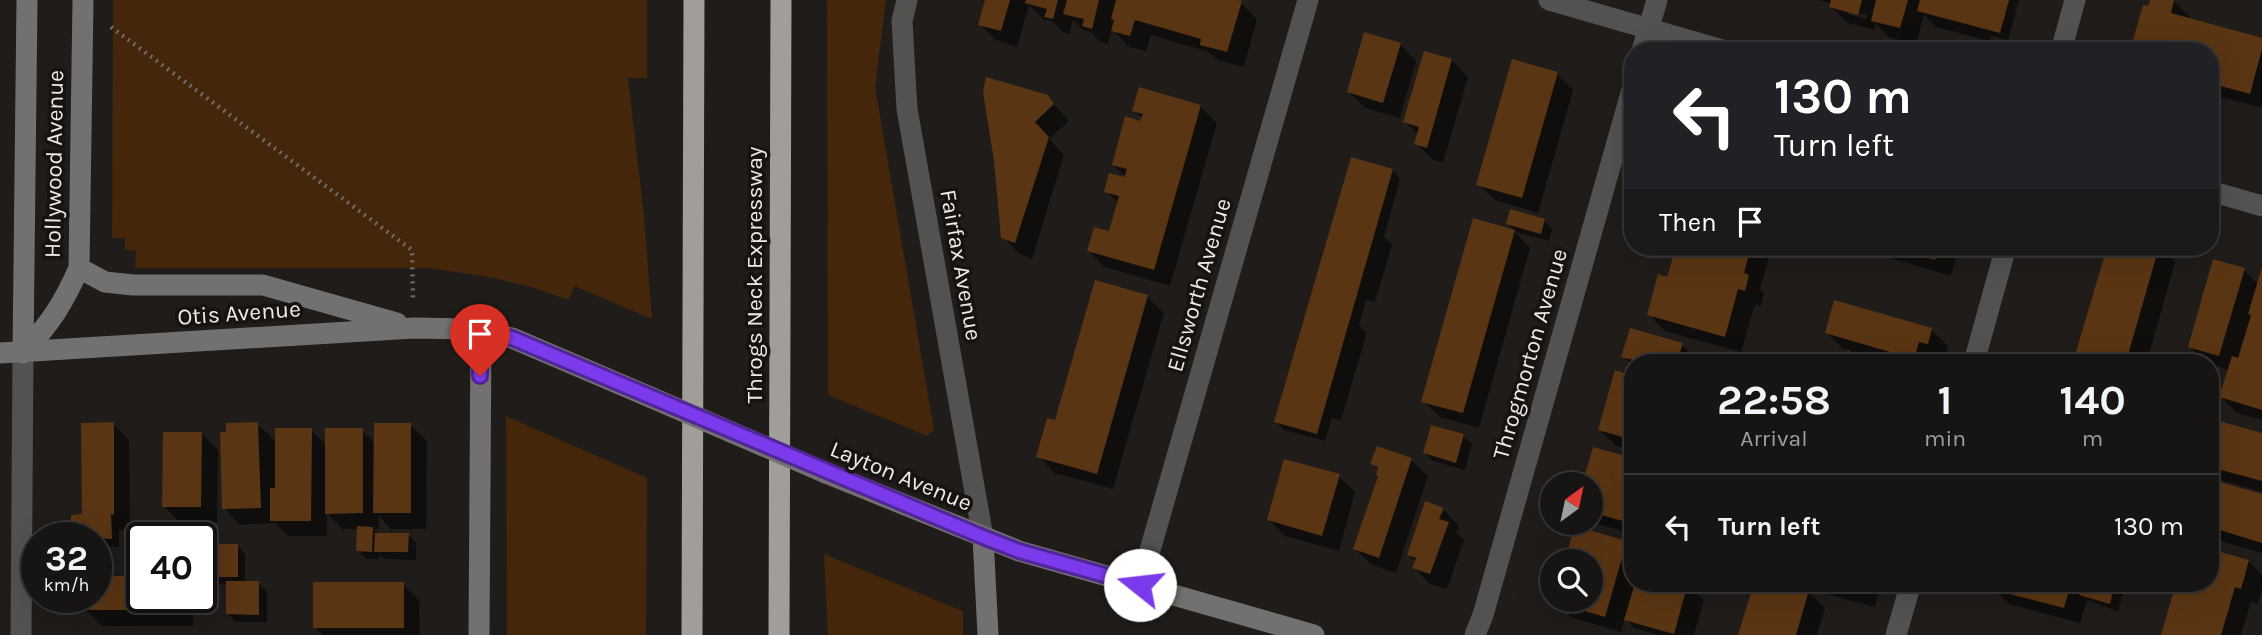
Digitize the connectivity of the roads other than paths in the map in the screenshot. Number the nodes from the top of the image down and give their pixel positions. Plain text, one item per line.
1 (27, 0) edge
2 (694, 0) edge
3 (781, 0) edge
4 (907, 0) edge
5 (1308, 0) edge
6 (1549, 0) edge
7 (1657, 0) edge
8 (2075, 0) edge
9 (83, 9) edge
10 (1649, 29) junction
11 (1645, 42) edge
12 (1694, 42) edge
13 (2063, 42) edge
14 (1624, 118) edge
15 (2219, 194) edge
16 (2262, 206) edge
17 (2003, 256) edge
18 (79, 268) junction
19 (414, 328) junction
20 (481, 332) junction
21 (0, 353) edge
22 (23, 353) junction
23 (1976, 354) edge
24 (983, 537) junction
25 (1140, 585) junction
26 (1908, 592) edge
27 (21, 635) edge
28 (479, 635) edge
29 (692, 635) edge
30 (779, 635) edge
31 (988, 635) edge
32 (1314, 635) edge
33 (1475, 635) edge
34 (1896, 635) edge

1 - 22 street, Hollywood Avenue
2 - 29 highway
3 - 30 highway, Throgs Neck Expressway
4 - 24 street, Fairfax Avenue
5 - 25 street, Ellsworth Avenue
6 - 10 street
7 - 10 street
8 - 13 street
9 - 18 street, Hollywood Avenue
10 - 11 street
10 - 12 street
14 - 33 street, Throgmorton Avenue
15 - 16 street
17 - 23 street
18 - 19 street
18 - 22 street, Hollywood Avenue
19 - 20 street, Otis Avenue
19 - 22 street, Otis Avenue
20 - 24 street, Layton Avenue, bridge
20 - 28 street
21 - 22 street, Otis Avenue
22 - 27 street, Hollywood Avenue
24 - 25 street, Layton Avenue
24 - 31 street
25 - 32 street, Layton Avenue
26 - 34 street

